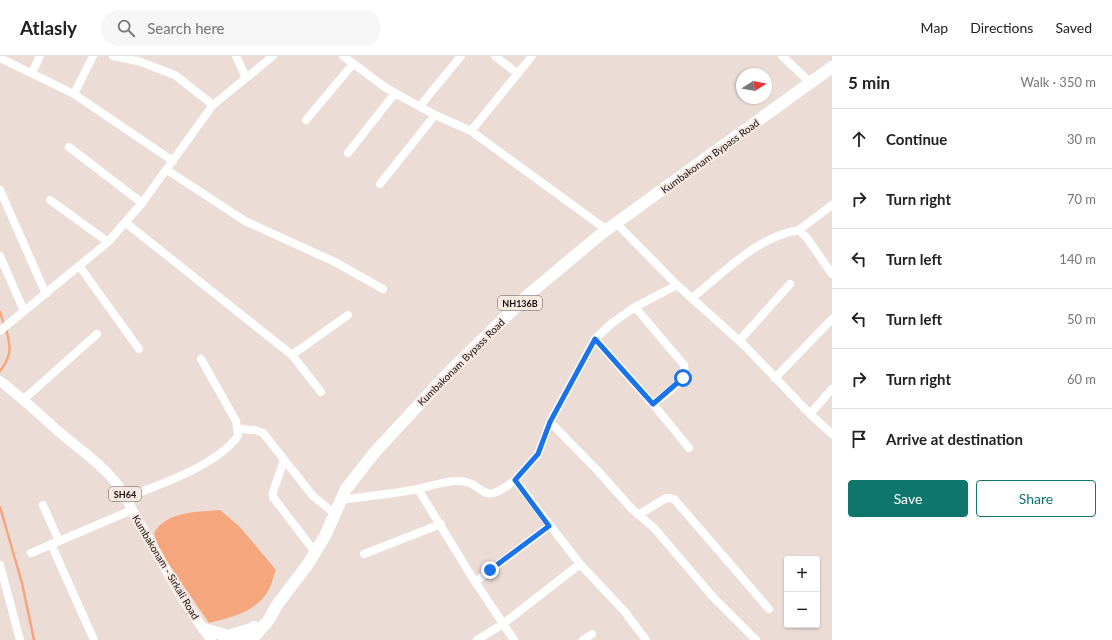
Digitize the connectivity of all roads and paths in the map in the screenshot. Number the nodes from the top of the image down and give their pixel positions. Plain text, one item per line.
1 (40, 56) edge
2 (93, 56) edge
3 (113, 56) edge
4 (236, 56) edge
5 (273, 56) edge
6 (343, 56) edge
7 (461, 56) edge
8 (495, 56) edge
9 (532, 56) edge
10 (782, 56) edge
11 (0, 58) edge
12 (353, 64) junction
13 (832, 67) edge
14 (32, 73) junction
15 (518, 74) junction
16 (246, 78) junction
17 (811, 83) junction
18 (394, 93) junction
19 (74, 94) junction
20 (213, 105) junction
21 (420, 106) junction
22 (435, 115) junction
23 (306, 120) dead end
24 (471, 131) junction
25 (68, 147) dead end
26 (348, 153) dead end
27 (173, 161) junction
28 (167, 170) junction
29 (380, 184) dead end
30 (0, 190) edge
31 (50, 200) dead end
32 (142, 203) junction
33 (832, 205) edge
34 (126, 223) junction
35 (612, 226) junction
36 (799, 230) junction
37 (108, 242) junction
38 (0, 256) edge
39 (80, 267) junction
40 (832, 274) edge
41 (790, 284) dead end
42 (677, 285) junction
43 (383, 289) dead end
44 (46, 294) junction
45 (692, 298) junction
46 (635, 307) junction
47 (24, 311) junction
48 (348, 315) dead end
49 (832, 319) edge
50 (0, 331) edge
51 (97, 334) dead end
52 (595, 339) junction
53 (739, 341) junction
54 (139, 349) dead end
55 (292, 354) junction
56 (201, 359) dead end
57 (775, 378) junction
58 (0, 381) edge
59 (832, 389) edge
60 (321, 392) dead end
61 (24, 399) junction
62 (653, 404) junction
63 (810, 414) junction
64 (550, 422) junction
65 (238, 429) junction
66 (832, 434) edge
67 (689, 448) dead end
68 (284, 460) junction
69 (515, 480) junction
70 (418, 489) junction
71 (127, 497) junction
72 (342, 500) junction
73 (43, 505) dead end
74 (132, 510) junction
75 (335, 514) junction
76 (638, 515) junction
77 (441, 524) junction
78 (549, 526) junction
79 (59, 541) junction
80 (51, 544) junction
81 (315, 552) junction
82 (31, 553) dead end
83 (364, 554) dead end
84 (580, 564) junction
85 (1, 569) edge
86 (475, 582) junction
87 (769, 609) dead end
88 (504, 624) junction
89 (204, 629) junction
90 (592, 634) dead end
91 (252, 637) edge
92 (20, 640) edge
93 (94, 640) edge
94 (211, 640) edge
95 (240, 640) edge
96 (477, 640) edge
97 (514, 640) edge
98 (584, 640) edge
99 (646, 640) edge
100 (756, 640) edge

1 - 14 street
2 - 19 street
3 - 20 street
4 - 16 street
5 - 16 street
6 - 12 street
7 - 21 street
8 - 15 street
9 - 15 street
10 - 17 street
11 - 14 street
12 - 18 street
12 - 23 street
13 - 17 highway, Kumbakonam Bypass Road / NH136B
14 - 19 street
15 - 24 street
16 - 20 street
17 - 35 highway, Kumbakonam Bypass Road / NH136B
18 - 21 street
18 - 26 street
19 - 27 street
20 - 27 street
21 - 22 street
22 - 24 street
22 - 29 street
24 - 35 street
25 - 32 street
27 - 28 street
28 - 32 street
28 - 43 street
30 - 44 street
31 - 37 street
32 - 34 street
33 - 36 street
34 - 37 street
34 - 55 street
35 - 42 street
35 - 72 highway, Kumbakonam Bypass Road / NH136B
36 - 40 street
36 - 45 street
37 - 39 street
38 - 47 street
39 - 44 street
39 - 54 street
41 - 53 street
42 - 45 street
42 - 46 street
44 - 47 street
45 - 53 street
46 - 52 street
46 - 62 street
47 - 50 street
48 - 55 street
49 - 57 street
51 - 61 street
52 - 62 street
52 - 64 street
53 - 57 street
55 - 60 street
56 - 65 street
57 - 63 street
58 - 61 main road, Kumbakonam - Sirkali Road / SH64
59 - 63 street
61 - 71 main road, Kumbakonam - Sirkali Road / SH64
62 - 67 street
63 - 66 street
64 - 69 street
64 - 76 street
65 - 68 street
65 - 71 street
68 - 75 street
68 - 81 street
69 - 70 street
69 - 78 street
70 - 72 street
70 - 77 street
71 - 74 main road, Kumbakonam - Sirkali Road / SH64
72 - 75 highway, Kumbakonam Bypass Road / NH136B
73 - 79 street
74 - 79 street
74 - 89 main road, Kumbakonam - Sirkali Road / SH64
75 - 81 highway, Kumbakonam Bypass Road / NH136B
76 - 87 street
76 - 100 street
77 - 83 street
77 - 86 street
78 - 84 street
78 - 86 street
79 - 80 street
80 - 82 street
80 - 93 street
81 - 91 highway, Kumbakonam Bypass Road / NH136B
84 - 88 street
84 - 99 street
85 - 92 street
86 - 88 street
88 - 96 street
88 - 97 street
89 - 91 highway
89 - 94 main road, Kumbakonam - Sirkali Road / SH64
90 - 98 street
91 - 95 highway, Kumbakonam Bypass Road / NH136B

